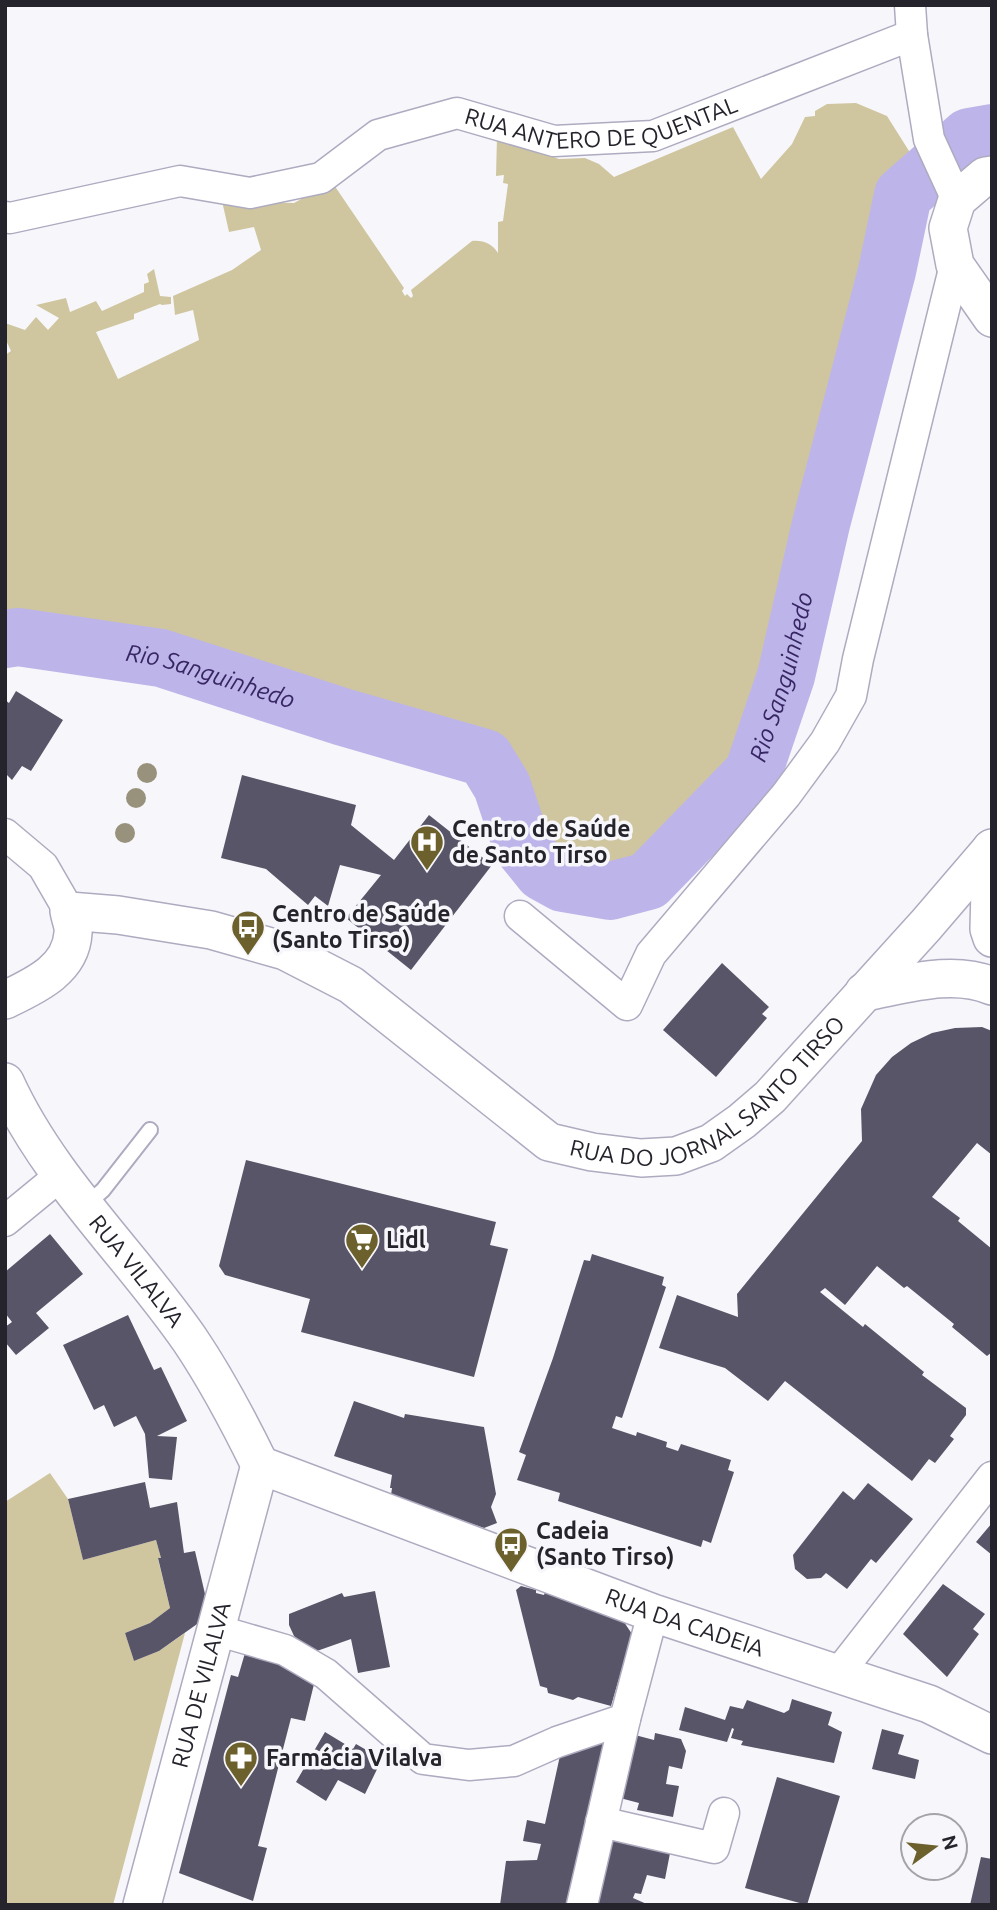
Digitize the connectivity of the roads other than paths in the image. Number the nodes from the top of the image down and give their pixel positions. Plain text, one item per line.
1 (910, 5) edge
2 (912, 35) junction
3 (992, 175) edge
4 (953, 190) junction
5 (5, 217) edge
6 (955, 265) junction
7 (992, 318) edge
8 (5, 834) edge
9 (992, 848) edge
10 (69, 911) junction
11 (520, 916) dead end
12 (992, 938) edge
13 (992, 986) edge
14 (864, 992) junction
15 (5, 1000) edge
16 (5, 1082) edge
17 (150, 1130) dead end
18 (61, 1175) junction
19 (85, 1206) junction
20 (5, 1221) edge
21 (260, 1465) junction
22 (992, 1477) edge
23 (653, 1613) junction
24 (216, 1630) junction
25 (837, 1675) junction
26 (625, 1719) junction
27 (992, 1735) edge
28 (724, 1813) dead end
29 (601, 1822) junction
30 (142, 1905) edge
31 (582, 1905) edge

1 - 2 street
2 - 4 street
2 - 5 street, RUA ANTERO DE QUENTAL
3 - 4 street
4 - 6 street
6 - 7 street
6 - 11 street
8 - 10 street
9 - 12 street
9 - 14 street, RUA DO JORNAL SANTO TIRSO
10 - 14 street, RUA DO JORNAL SANTO TIRSO
10 - 15 street
13 - 14 street
16 - 18 street, RUA VILALVA
17 - 19 lane
18 - 19 street, RUA VILALVA
18 - 20 street
19 - 21 street, RUA VILALVA
21 - 23 street, RUA DA CADEIA
21 - 24 street, RUA DE VILALVA
22 - 25 street
23 - 25 street, RUA DA CADEIA
23 - 26 street
24 - 26 street
24 - 30 street, RUA DE VILALVA
25 - 27 street, RUA DA CADEIA
26 - 29 street
28 - 29 street
29 - 31 street

